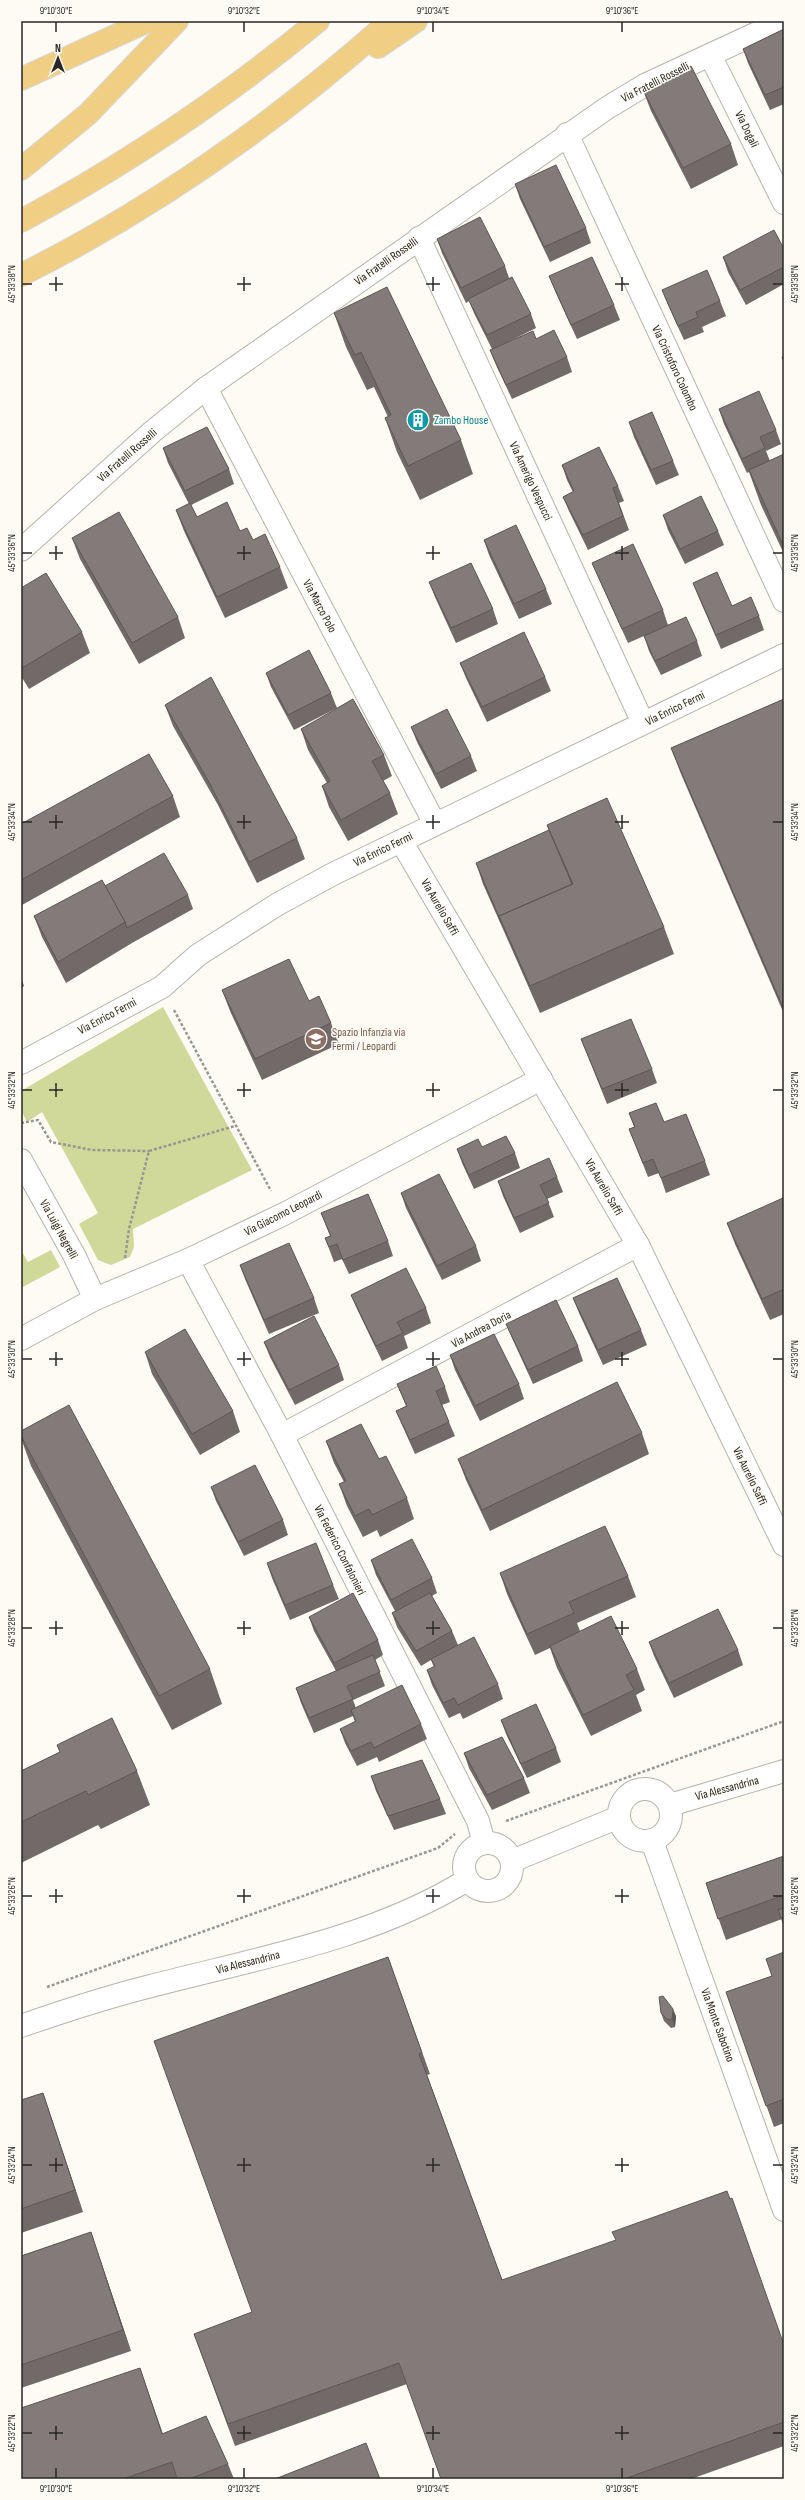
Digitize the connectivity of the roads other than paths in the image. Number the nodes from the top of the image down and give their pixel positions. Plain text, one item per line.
1 (148, 21) edge
2 (177, 21) edge
3 (318, 21) edge
4 (390, 21) edge
5 (416, 21) edge
6 (783, 21) edge
7 (710, 55) junction
8 (21, 78) edge
9 (567, 134) junction
10 (242, 141) junction
11 (21, 169) edge
12 (784, 203) edge
13 (21, 221) edge
14 (419, 238) junction
15 (21, 275) edge
16 (206, 388) junction
17 (21, 550) edge
18 (784, 601) edge
19 (784, 655) edge
20 (643, 723) junction
21 (435, 824) junction
22 (401, 841) junction
23 (21, 1063) edge
24 (541, 1079) junction
25 (21, 1160) edge
26 (638, 1246) junction
27 (188, 1260) junction
28 (95, 1299) junction
29 (21, 1338) edge
30 (282, 1435) junction
31 (784, 1545) edge
32 (784, 1771) edge
33 (670, 1805) junction
34 (619, 1817) junction
35 (652, 1841) junction
36 (484, 1843) junction
37 (512, 1861) junction
38 (467, 1880) junction
39 (21, 2026) edge
40 (784, 2210) edge

1 - 8 highway
2 - 11 highway
3 - 13 highway
4 - 10 highway
5 - 10 highway
6 - 7 street, Via Fratelli Rosselli
7 - 9 street, Via Fratelli Rosselli
7 - 12 street, Via Dogali
9 - 14 street, Via Fratelli Rosselli
9 - 18 street, Via Cristoforo Colombo
10 - 15 highway
14 - 16 street, Via Fratelli Rosselli
14 - 20 street, Via Amerigo Vespucci
16 - 17 street, Via Fratelli Rosselli
16 - 21 street, Via Marco Polo
19 - 20 street, Via Enrico Fermi
20 - 21 street, Via Enrico Fermi
21 - 22 street, Via Enrico Fermi
22 - 23 street, Via Enrico Fermi
22 - 24 street, Via Aurelio Saffi
24 - 26 street, Via Aurelio Saffi
24 - 27 street, Via Giacomo Leopardi
25 - 28 street, Via Luigi Negrelli
26 - 30 street, Via Andrea Doria
26 - 31 street, Via Aurelio Saffi
27 - 28 street, Via Giacomo Leopardi
27 - 30 street, Via Federico Confalonieri
28 - 29 street, Via Giacomo Leopardi
30 - 36 street, Via Federico Confalonieri
32 - 33 street, Via Alessandrina
33 - 34 street
33 - 35 street
34 - 35 street
34 - 37 street
35 - 40 street, Via Monte Sabotino
36 - 37 street
36 - 38 street
37 - 38 street
38 - 39 street, Via Alessandrina

